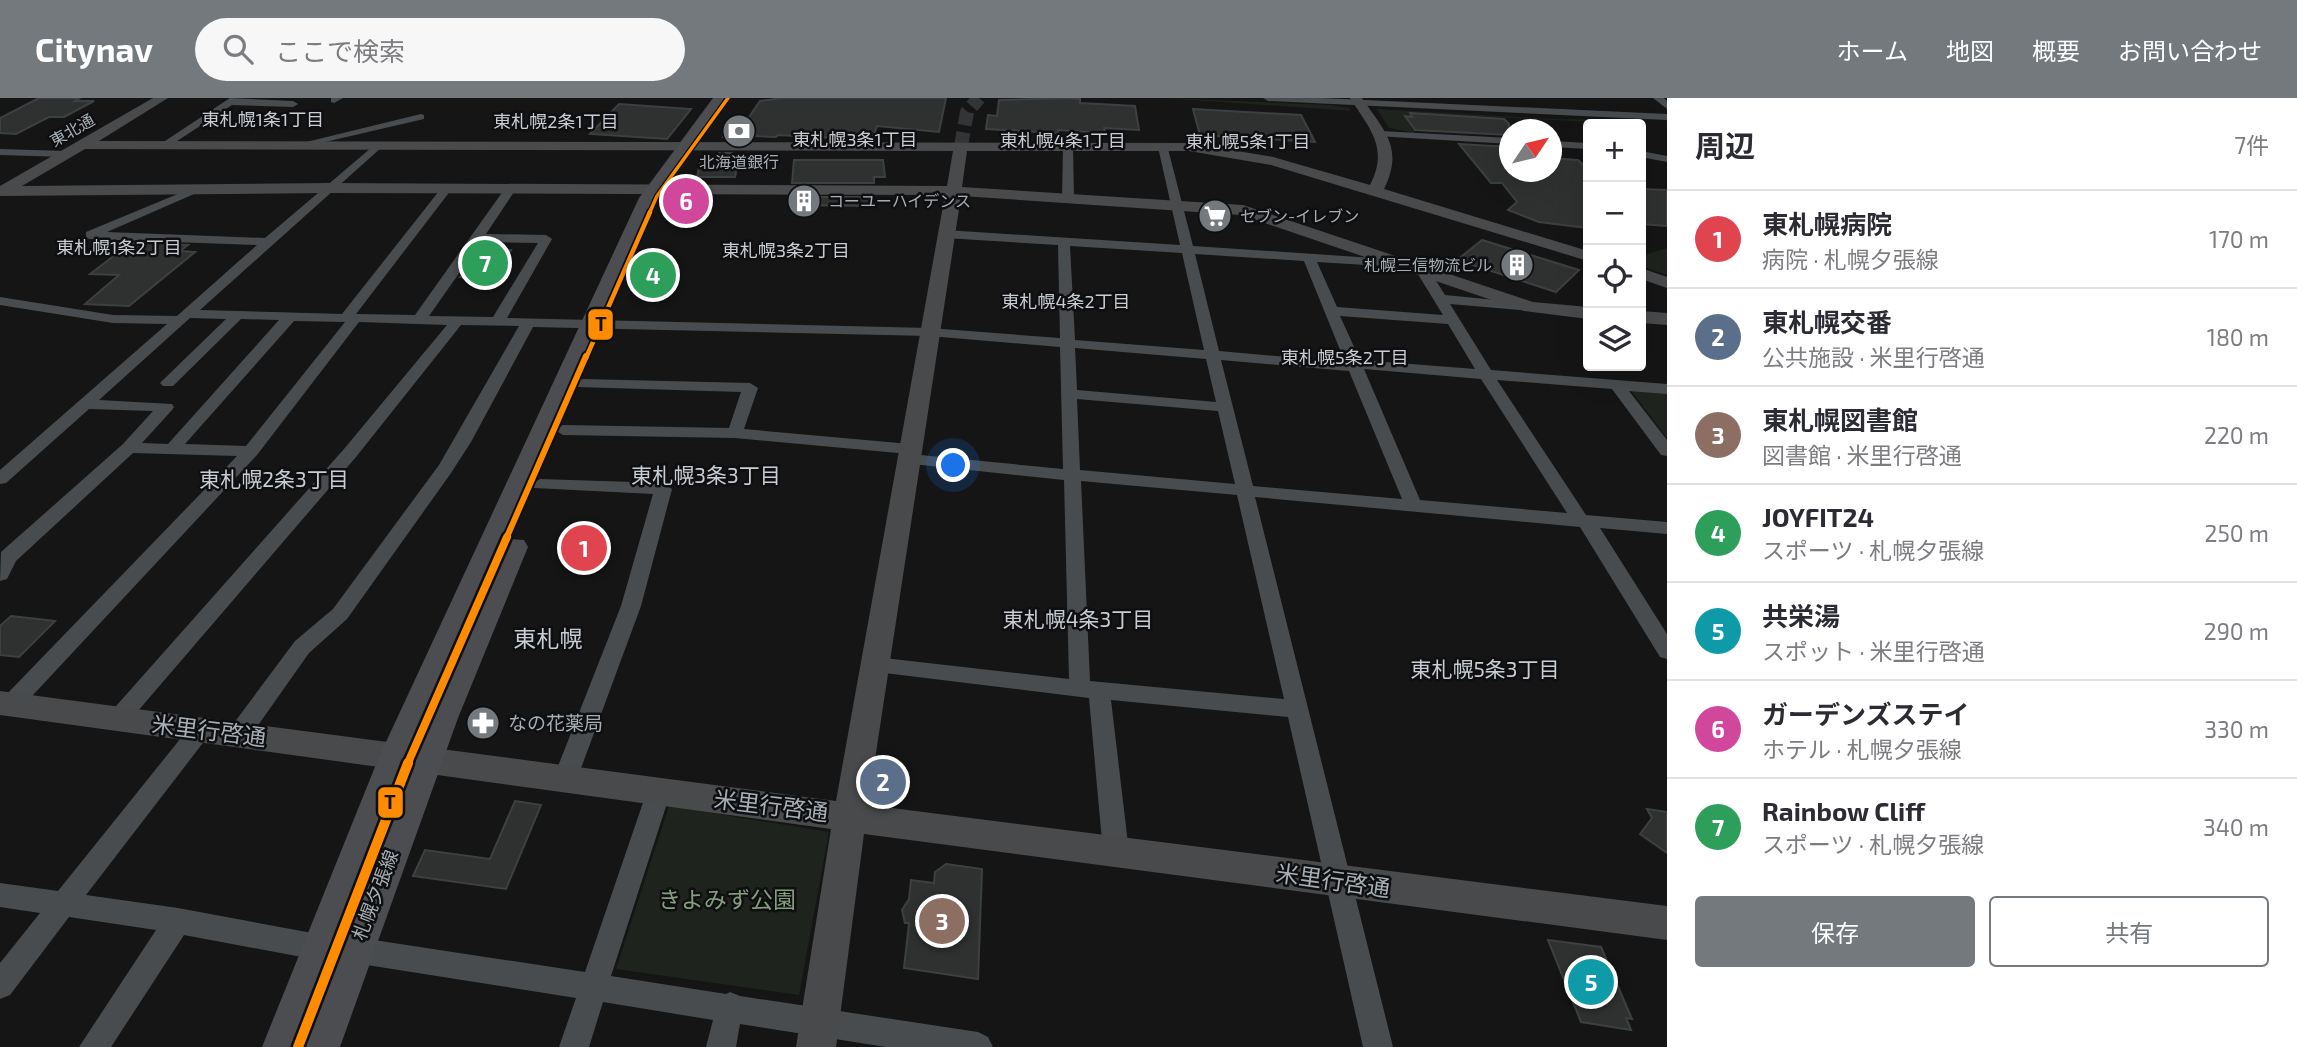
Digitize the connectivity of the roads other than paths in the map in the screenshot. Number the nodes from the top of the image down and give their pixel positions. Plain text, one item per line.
1 (162, 98) edge
2 (720, 98) edge
3 (731, 98) edge
4 (1268, 98) edge
5 (1486, 98) edge
6 (1658, 98) edge
7 (233, 100) edge
8 (1358, 101) edge
9 (293, 104) dead end
10 (1667, 106) edge
11 (1499, 111) junction
12 (421, 117) dead end
13 (1667, 117) edge
14 (1380, 134) junction
15 (1499, 140) edge
16 (82, 145) junction
17 (164, 145) junction
18 (302, 145) junction
19 (378, 145) junction
20 (1562, 145) edge
21 (690, 146) junction
22 (961, 146) junction
23 (1068, 146) junction
24 (1163, 146) junction
25 (1583, 146) edge
26 (0, 152) edge
27 (66, 154) junction
28 (1646, 155) edge
29 (1667, 159) edge
30 (330, 188) junction
31 (447, 188) junction
32 (510, 188) junction
33 (193, 189) junction
34 (658, 189) junction
35 (1, 191) edge
36 (952, 191) junction
37 (1374, 193) junction
38 (1068, 198) junction
39 (1177, 204) junction
40 (945, 234) junction
41 (477, 239) junction
42 (269, 242) junction
43 (1064, 242) junction
44 (1187, 251) junction
45 (1583, 255) edge
46 (1308, 258) junction
47 (1399, 263) junction
48 (1423, 271) junction
49 (1646, 275) edge
50 (1667, 282) edge
51 (1438, 299) junction
52 (0, 301) edge
53 (1531, 307) junction
54 (1331, 311) junction
55 (1583, 312) edge
56 (237, 316) junction
57 (183, 317) junction
58 (290, 317) junction
59 (350, 318) junction
60 (1646, 318) edge
61 (419, 320) junction
62 (1451, 320) junction
63 (1667, 320) edge
64 (457, 321) junction
65 (496, 322) junction
66 (528, 323) junction
67 (599, 324) junction
68 (929, 332) junction
69 (1068, 344) junction
70 (1212, 355) junction
71 (1354, 366) junction
72 (1486, 375) junction
73 (168, 383) dead end
74 (582, 384) junction
75 (1617, 385) junction
76 (1667, 388) edge
77 (1069, 394) junction
78 (86, 404) junction
79 (1224, 407) junction
80 (563, 430) junction
81 (735, 433) junction
82 (129, 448) junction
83 (173, 448) junction
84 (251, 451) junction
85 (1667, 451) edge
86 (910, 454) junction
87 (1072, 475) junction
88 (0, 479) edge
89 (540, 484) junction
90 (1247, 492) junction
91 (1414, 506) junction
92 (1584, 521) junction
93 (1667, 528) edge
94 (0, 574) edge
95 (1667, 651) edge
96 (875, 665) junction
97 (1090, 689) junction
98 (5, 704) edge
99 (1300, 709) junction
100 (117, 720) junction
101 (201, 729) junction
102 (239, 734) junction
103 (411, 760) junction
104 (565, 779) junction
105 (659, 791) junction
106 (850, 816) junction
107 (1116, 852) junction
108 (1339, 882) junction
109 (0, 895) edge
110 (62, 904) junction
111 (177, 921) junction
112 (1667, 923) edge
113 (338, 949) junction
114 (0, 985) edge
115 (594, 986) junction
116 (730, 1006) junction
117 (818, 1034) edge
118 (94, 1047) edge
119 (284, 1047) edge
120 (318, 1047) edge
121 (574, 1047) edge
122 (721, 1047) edge
123 (978, 1047) edge
124 (1378, 1047) edge

1 - 16 street, 東北通
2 - 21 main road, 札幌夕張線
3 - 21 main road, 札幌夕張線
4 - 8 street
5 - 11 street
6 - 10 street
7 - 9 street
7 - 17 street
8 - 11 street
8 - 14 street
11 - 13 street
12 - 18 street
14 - 15 street
14 - 37 street
16 - 17 street
16 - 27 street, 東北通
17 - 18 street
18 - 19 street
19 - 21 street
19 - 30 street
20 - 25 street
21 - 22 street
21 - 34 main road, 札幌夕張線
22 - 23 street
22 - 36 street
23 - 24 street
23 - 38 street
24 - 37 street
24 - 39 street
26 - 27 street
27 - 35 street, 東北通
28 - 29 street
30 - 31 street
30 - 33 street
30 - 42 street
31 - 32 street
31 - 59 street
32 - 34 street
32 - 41 street
33 - 35 street
33 - 42 street
34 - 36 street
34 - 67 main road, 札幌夕張線
36 - 38 street
36 - 40 street
37 - 45 street
38 - 39 street
39 - 44 street
39 - 47 street
40 - 43 street
40 - 68 street
41 - 61 street
41 - 65 street
42 - 57 street
43 - 44 street
43 - 69 street
44 - 46 street
44 - 70 street
46 - 47 street
46 - 54 street
47 - 48 street
48 - 51 street
48 - 53 street
49 - 50 street
51 - 53 street
51 - 62 street
52 - 57 street
53 - 55 street
54 - 62 street
54 - 71 street
56 - 57 street
56 - 58 street
56 - 73 street
57 - 78 street
58 - 59 street
58 - 83 street
59 - 61 street
59 - 84 street
60 - 63 street
61 - 64 street
62 - 72 street
64 - 65 street
64 - 100 street
65 - 66 street
66 - 67 street
66 - 102 street
67 - 68 street
67 - 74 main road, 札幌夕張線
67 - 103 main road, 札幌夕張線
68 - 69 street
68 - 86 street
69 - 70 street
69 - 77 street
70 - 71 street
70 - 79 street
71 - 72 street
71 - 91 street
72 - 75 street
72 - 92 street
74 - 80 main road, 札幌夕張線
74 - 81 street
75 - 76 street
75 - 85 street
77 - 79 street
77 - 87 street
78 - 82 street
78 - 88 street
79 - 90 street
80 - 81 street
80 - 89 main road, 札幌夕張線
81 - 86 street
82 - 83 street
82 - 94 street
83 - 84 street
84 - 98 street
86 - 87 street
86 - 96 street
87 - 90 street
87 - 97 street
89 - 103 main road, 札幌夕張線
89 - 104 street
90 - 91 street
90 - 99 street
91 - 92 street
92 - 93 street
92 - 95 street
96 - 97 street
96 - 106 street
97 - 99 street
97 - 107 street
98 - 100 street, 米里行啓通
99 - 108 street
100 - 101 street, 米里行啓通
101 - 102 street, 米里行啓通
101 - 110 street
102 - 103 street, 米里行啓通
103 - 104 street, 米里行啓通
103 - 113 main road, 札幌夕張線
104 - 105 street, 米里行啓通
105 - 106 street, 米里行啓通
105 - 115 street
106 - 107 street, 米里行啓通
106 - 117 street
107 - 108 street, 米里行啓通
108 - 112 street, 米里行啓通
108 - 124 street
109 - 110 street
110 - 111 street
110 - 114 street
111 - 113 street
111 - 118 street
113 - 115 street
113 - 119 main road, 札幌夕張線
113 - 120 main road, 札幌夕張線
115 - 116 street
115 - 121 street
116 - 117 street
116 - 122 street
117 - 123 street

